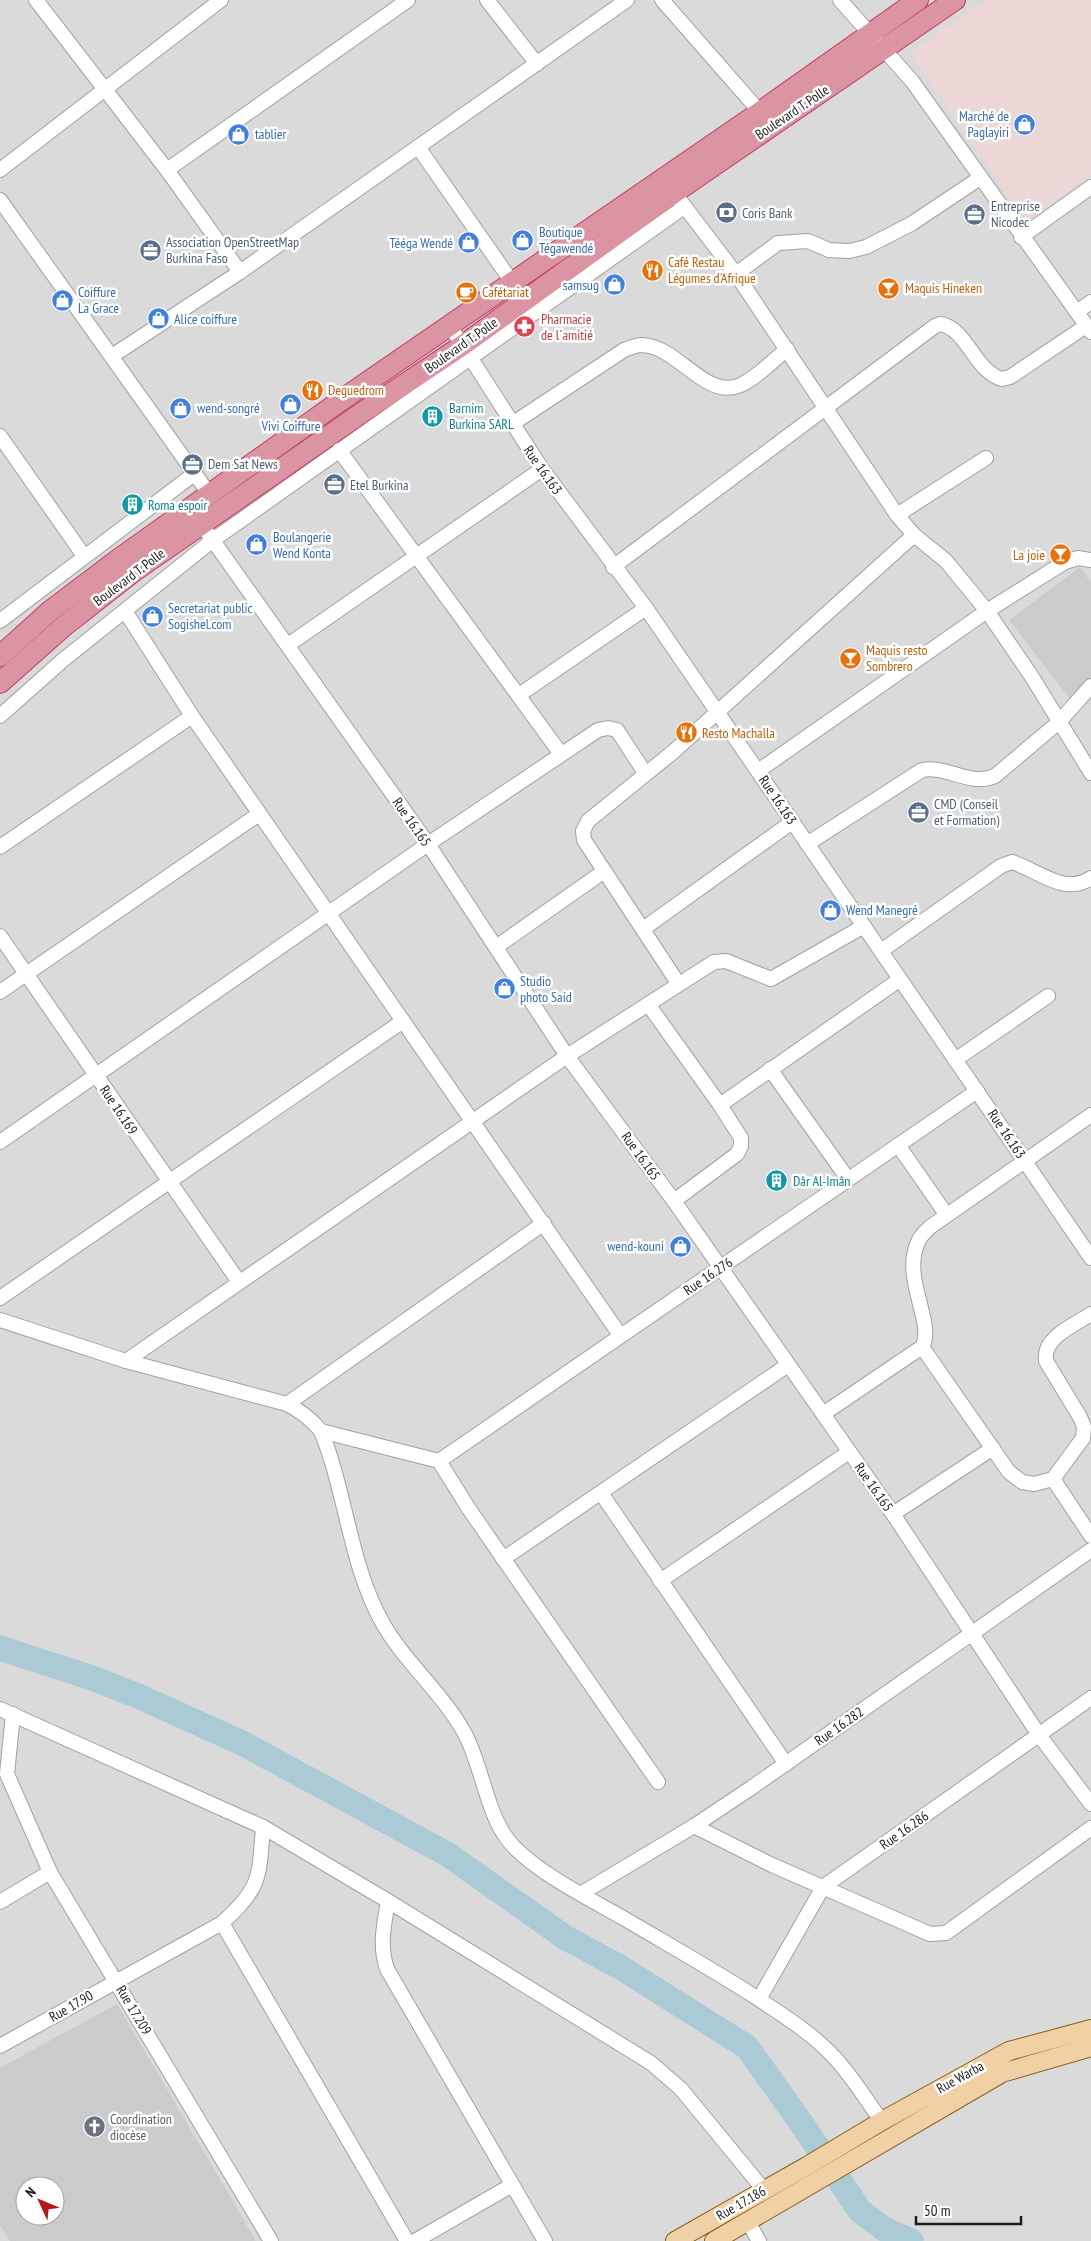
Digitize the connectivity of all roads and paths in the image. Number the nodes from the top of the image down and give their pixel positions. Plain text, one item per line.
1 (36, 0) edge
2 (221, 0) edge
3 (408, 0) edge
4 (487, 0) edge
5 (627, 0) edge
6 (662, 0) edge
7 (840, 0) edge
8 (918, 0) edge
9 (955, 0) edge
10 (870, 34) junction
11 (884, 49) junction
12 (537, 64) junction
13 (106, 89) junction
14 (760, 112) junction
15 (418, 147) junction
16 (0, 170) edge
17 (167, 170) junction
18 (980, 178) junction
19 (1091, 187) edge
20 (0, 200) edge
21 (679, 200) junction
22 (1021, 237) junction
23 (240, 272) junction
24 (736, 274) junction
25 (512, 282) junction
26 (1091, 302) edge
27 (1077, 312) junction
28 (450, 326) junction
29 (1088, 329) edge
30 (787, 349) junction
31 (467, 352) junction
32 (112, 356) junction
33 (826, 408) junction
34 (512, 424) junction
35 (0, 436) edge
36 (339, 450) junction
37 (986, 458) dead end
38 (542, 469) junction
39 (194, 474) junction
40 (210, 495) junction
41 (897, 515) junction
42 (202, 524) junction
43 (914, 534) junction
44 (84, 556) junction
45 (417, 556) junction
46 (1091, 560) edge
47 (613, 567) junction
48 (646, 608) junction
49 (125, 611) junction
50 (987, 611) junction
51 (0, 621) edge
52 (288, 645) junction
53 (0, 656) edge
54 (0, 682) edge
55 (1091, 686) edge
56 (519, 695) junction
57 (717, 711) junction
58 (0, 716) edge
59 (192, 716) junction
60 (1059, 722) junction
61 (561, 754) junction
62 (758, 771) junction
63 (1091, 772) edge
64 (645, 773) junction
65 (260, 814) junction
66 (792, 822) junction
67 (428, 844) junction
68 (807, 844) junction
69 (0, 847) edge
70 (603, 872) junction
71 (1091, 878) edge
72 (328, 913) junction
73 (864, 926) junction
74 (643, 929) junction
75 (0, 936) edge
76 (496, 947) junction
77 (881, 951) junction
78 (26, 974) junction
79 (899, 980) junction
80 (678, 983) junction
81 (0, 992) edge
82 (1048, 996) dead end
83 (648, 1004) junction
84 (402, 1021) junction
85 (568, 1056) junction
86 (955, 1060) junction
87 (770, 1069) junction
88 (96, 1076) junction
89 (977, 1091) junction
90 (720, 1105) junction
91 (1091, 1115) edge
92 (472, 1121) junction
93 (0, 1142) edge
94 (898, 1145) junction
95 (1024, 1160) junction
96 (848, 1179) junction
97 (168, 1182) junction
98 (674, 1201) junction
99 (946, 1214) junction
100 (544, 1223) junction
101 (1091, 1258) edge
102 (720, 1268) junction
103 (239, 1282) junction
104 (0, 1298) edge
105 (1091, 1314) edge
106 (0, 1320) edge
107 (620, 1336) junction
108 (922, 1347) junction
109 (126, 1361) junction
110 (788, 1365) junction
111 (287, 1404) junction
112 (823, 1414) junction
113 (321, 1432) junction
114 (993, 1448) junction
115 (849, 1452) junction
116 (439, 1461) junction
117 (1053, 1479) junction
118 (601, 1493) junction
119 (893, 1514) junction
120 (1091, 1536) edge
121 (1091, 1550) edge
122 (503, 1559) junction
123 (660, 1581) junction
124 (971, 1633) junction
125 (1091, 1698) edge
126 (6, 1711) edge
127 (1039, 1735) junction
128 (786, 1764) junction
129 (4, 1776) edge
130 (658, 1782) dead end
131 (1091, 1804) edge
132 (694, 1826) junction
133 (263, 1827) junction
134 (1091, 1828) edge
135 (50, 1872) junction
136 (823, 1887) junction
137 (582, 1893) junction
138 (388, 1901) junction
139 (0, 1902) edge
140 (222, 1923) junction
141 (116, 1981) junction
142 (759, 1999) junction
143 (1091, 2029) edge
144 (0, 2046) edge
145 (1091, 2047) edge
146 (882, 2121) junction
147 (838, 2147) joint
148 (512, 2185) junction
149 (764, 2190) junction
150 (748, 2222) junction
151 (271, 2241) edge
152 (407, 2241) edge
153 (415, 2241) edge
154 (544, 2241) edge
155 (675, 2241) edge
156 (714, 2241) edge
157 (759, 2241) edge

1 - 13 street
2 - 13 street
3 - 17 street
4 - 12 street
5 - 12 street
6 - 14 street
7 - 10 street
8 - 10 highway, Boulevard T. Polle
9 - 11 highway, Boulevard T. Polle
10 - 11 street
10 - 14 highway, Boulevard T. Polle
11 - 18 street
11 - 21 highway, Boulevard T. Polle
12 - 15 street
13 - 16 street
13 - 17 street
14 - 25 highway, Boulevard T. Polle
15 - 23 street
15 - 25 street
17 - 23 street
18 - 22 street
18 - 24 street
19 - 22 street
20 - 32 street
21 - 24 street
21 - 31 highway, Boulevard T. Polle
22 - 27 street
23 - 32 street
24 - 30 street
25 - 28 highway, Boulevard T. Polle
26 - 27 street
27 - 29 street
28 - 31 street, Rue 16.163
28 - 40 highway, Boulevard T. Polle
29 - 33 street
30 - 33 street
30 - 34 street
31 - 34 street, Rue 16.163
31 - 36 street
31 - 42 highway, Boulevard T. Polle
32 - 39 street
33 - 41 street
33 - 47 street
34 - 38 street, Rue 16.163
35 - 44 street
36 - 42 street
36 - 45 street
37 - 41 street
38 - 45 street
38 - 47 street, Rue 16.163
39 - 40 street
39 - 44 street
40 - 42 highway, Boulevard T. Polle
41 - 43 street
42 - 49 street
42 - 52 street, Rue 16.165
42 - 53 highway, Boulevard T. Polle
42 - 54 highway, Boulevard T. Polle
43 - 50 street
43 - 57 street
44 - 51 street
45 - 52 street
45 - 56 street
46 - 50 street
47 - 48 street, Rue 16.163
48 - 56 street
48 - 57 street, Rue 16.163
49 - 58 street
49 - 59 street
50 - 60 street
50 - 62 street
52 - 67 street, Rue 16.165
55 - 60 street
56 - 61 street
57 - 62 street, Rue 16.163
57 - 64 street
59 - 65 street
59 - 69 street
60 - 63 street
60 - 68 street
61 - 64 street
61 - 67 street
62 - 66 street, Rue 16.163
64 - 70 street
65 - 72 street
65 - 78 street
66 - 68 street, Rue 16.163
66 - 74 street
67 - 72 street
67 - 76 street, Rue 16.165
68 - 73 street, Rue 16.163
70 - 74 street
70 - 76 street
71 - 77 street
72 - 84 street
72 - 88 street
73 - 77 street, Rue 16.163
73 - 80 street
74 - 80 street
75 - 78 street, Rue 16.169
76 - 85 street, Rue 16.165
77 - 79 street, Rue 16.163
78 - 81 street
78 - 88 street, Rue 16.169
79 - 86 street, Rue 16.163
79 - 87 street
80 - 83 street
82 - 86 street
83 - 85 street
83 - 90 street
84 - 92 street
84 - 97 street
85 - 92 street
85 - 98 street, Rue 16.165
86 - 89 street, Rue 16.163
87 - 90 street
87 - 96 street
88 - 93 street
88 - 97 street, Rue 16.169
89 - 94 street, Rue 16.276
89 - 95 street, Rue 16.163
90 - 98 street
91 - 95 street
92 - 100 street
92 - 103 street
94 - 96 street, Rue 16.276
94 - 99 street
95 - 99 street
95 - 101 street, Rue 16.163
96 - 102 street, Rue 16.276
97 - 103 street, Rue 16.169
97 - 104 street
98 - 102 street, Rue 16.165
99 - 108 street
100 - 107 street
100 - 111 street
102 - 107 street, Rue 16.276
102 - 110 street, Rue 16.165
103 - 109 street
105 - 117 street
106 - 109 street
107 - 116 street, Rue 16.276
108 - 112 street
108 - 114 street
109 - 111 street
110 - 112 street, Rue 16.165
110 - 118 street
111 - 113 street
112 - 115 street, Rue 16.165
113 - 116 street
113 - 137 street
114 - 117 street
114 - 119 street
115 - 119 street, Rue 16.165
115 - 123 street
116 - 122 street
117 - 120 street
118 - 122 street
118 - 123 street
119 - 124 street, Rue 16.165
121 - 124 street, Rue 16.282
122 - 130 street
123 - 128 street
124 - 127 street, Rue 16.165
124 - 128 street, Rue 16.282
125 - 127 street, Rue 16.286
126 - 129 street
126 - 133 street
127 - 131 street, Rue 16.165
127 - 136 street, Rue 16.286
128 - 132 street, Rue 16.282
129 - 135 street, Rue 17.209
132 - 136 street
132 - 137 street, Rue 16.282
133 - 138 street
133 - 140 street, Rue 17.90
134 - 136 street
135 - 139 street
135 - 141 street, Rue 17.209
136 - 142 street, Rue 16.286
137 - 142 street
138 - 148 street
138 - 149 street
140 - 141 street, Rue 17.90
140 - 152 street
141 - 144 street, Rue 17.90
141 - 151 street, Rue 17.209
142 - 146 street
143 - 146 main road, Rue Warba
145 - 150 main road
146 - 147 main road, Rue Warba
147 - 149 main road, Rue 17.186
148 - 153 street
148 - 154 street
149 - 155 main road, Rue 17.186
150 - 156 main road
150 - 157 street

